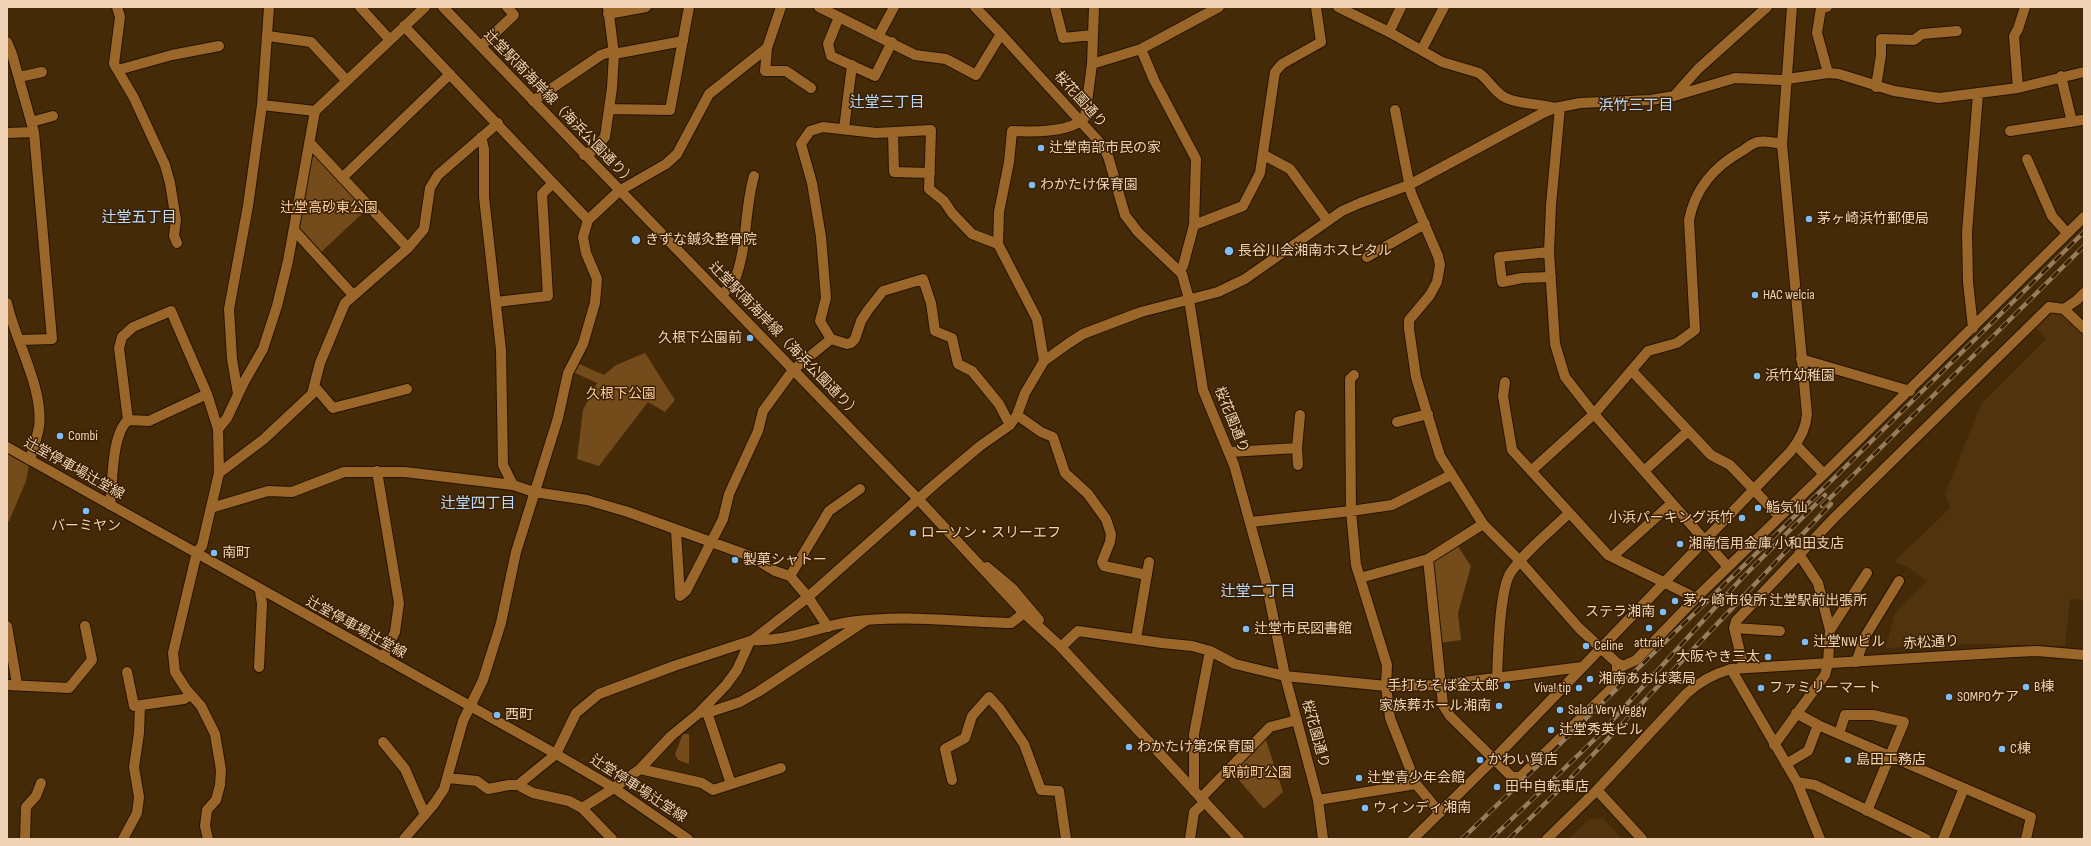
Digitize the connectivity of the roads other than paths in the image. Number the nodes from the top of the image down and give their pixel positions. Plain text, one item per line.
1 (117, 7) edge
2 (270, 7) edge
3 (360, 7) edge
4 (424, 7) edge
5 (443, 7) edge
6 (507, 7) edge
7 (646, 7) edge
8 (689, 7) edge
9 (781, 7) edge
10 (819, 7) edge
11 (894, 7) edge
12 (975, 7) edge
13 (1055, 7) edge
14 (1094, 7) edge
15 (1316, 7) edge
16 (1338, 7) edge
17 (1401, 7) edge
18 (1444, 7) edge
19 (1768, 7) edge
20 (1792, 7) edge
21 (1827, 7) edge
22 (2025, 7) edge
23 (1215, 8) edge
24 (608, 11) edge
25 (839, 17) junction
26 (404, 26) junction
27 (1957, 31) dead end
28 (1390, 32) junction
29 (1001, 34) junction
30 (879, 35) junction
31 (1093, 35) junction
32 (268, 36) junction
33 (390, 40) junction
34 (683, 40) junction
35 (892, 42) junction
36 (7, 43) edge
37 (219, 46) dead end
38 (480, 46) junction
39 (767, 48) junction
40 (1422, 49) junction
41 (1141, 50) junction
42 (614, 53) junction
43 (1092, 64) junction
44 (852, 65) junction
45 (118, 70) junction
46 (42, 72) dead end
47 (2084, 72) edge
48 (1828, 73) junction
49 (450, 74) junction
50 (2061, 76) junction
51 (19, 77) junction
52 (1787, 79) junction
53 (347, 81) junction
54 (1876, 87) junction
55 (811, 88) dead end
56 (2018, 88) junction
57 (1978, 94) junction
58 (1674, 96) junction
59 (533, 101) junction
60 (262, 105) junction
61 (1558, 108) junction
62 (609, 109) junction
63 (1395, 110) dead end
64 (315, 111) junction
65 (53, 116) dead end
66 (1082, 121) junction
67 (31, 122) junction
68 (498, 122) junction
69 (844, 130) junction
70 (2010, 131) dead end
71 (34, 132) junction
72 (893, 132) junction
73 (7, 133) edge
74 (481, 137) junction
75 (310, 144) junction
76 (1782, 144) junction
77 (584, 155) junction
78 (1264, 155) junction
79 (2027, 159) dead end
80 (930, 174) junction
81 (754, 176) dead end
82 (342, 178) junction
83 (553, 182) junction
84 (1409, 185) junction
85 (619, 191) junction
86 (2084, 217) edge
87 (588, 220) junction
88 (1327, 220) junction
89 (1425, 224) junction
90 (1194, 225) junction
91 (294, 230) junction
92 (2067, 233) junction
93 (176, 243) dead end
94 (998, 244) junction
95 (408, 248) junction
96 (1549, 252) junction
97 (1367, 258) dead end
98 (1179, 270) junction
99 (1551, 277) junction
100 (2084, 293) edge
101 (353, 295) junction
102 (721, 295) junction
103 (1189, 299) junction
104 (496, 302) junction
105 (7, 303) edge
106 (2064, 309) junction
107 (9, 317) edge
108 (1973, 328) junction
109 (2084, 328) edge
110 (831, 339) junction
111 (20, 340) junction
112 (1801, 359) junction
113 (1044, 361) junction
114 (793, 370) junction
115 (1632, 371) junction
116 (1354, 375) dead end
117 (1505, 382) dead end
118 (315, 386) junction
119 (407, 389) dead end
120 (1910, 391) junction
121 (207, 394) junction
122 (238, 394) junction
123 (1428, 414) junction
124 (1594, 414) junction
125 (1300, 415) dead end
126 (1017, 416) junction
127 (128, 420) junction
128 (1397, 422) dead end
129 (1010, 425) junction
130 (218, 428) junction
131 (1688, 431) junction
132 (1796, 445) junction
133 (7, 447) edge
134 (1298, 448) junction
135 (1230, 452) junction
136 (30, 460) junction
137 (1298, 465) dead end
138 (377, 471) junction
139 (1531, 471) junction
140 (1644, 471) junction
141 (219, 473) junction
142 (1451, 473) junction
143 (1824, 474) junction
144 (513, 485) junction
145 (860, 489) dead end
146 (1752, 489) junction
147 (534, 492) junction
148 (918, 499) junction
149 (1672, 503) junction
150 (110, 505) junction
151 (211, 508) junction
152 (1350, 511) junction
153 (1569, 513) junction
154 (1779, 516) junction
155 (1251, 522) junction
156 (1483, 524) junction
157 (676, 531) junction
158 (1705, 539) junction
159 (711, 542) junction
160 (197, 552) junction
161 (1799, 554) junction
162 (971, 555) junction
163 (1612, 557) junction
164 (1428, 559) junction
165 (1520, 561) junction
166 (1149, 562) dead end
167 (1728, 567) junction
168 (1867, 573) dead end
169 (1147, 575) junction
170 (790, 576) junction
171 (1360, 578) junction
172 (1899, 581) dead end
173 (1664, 582) junction
174 (260, 591) junction
175 (808, 597) junction
176 (1696, 598) junction
177 (1024, 613) junction
178 (865, 621) junction
179 (7, 626) edge
180 (85, 626) dead end
181 (828, 627) junction
182 (1734, 628) junction
183 (1830, 630) junction
184 (1780, 631) dead end
185 (1049, 634) junction
186 (1136, 639) junction
187 (751, 640) junction
188 (1061, 646) junction
189 (1600, 648) junction
190 (1210, 652) junction
191 (2084, 655) edge
192 (383, 658) junction
193 (1856, 662) junction
194 (1617, 663) junction
195 (1828, 663) junction
196 (259, 667) dead end
197 (1582, 667) junction
198 (1744, 668) junction
199 (1731, 669) junction
200 (127, 672) dead end
201 (1285, 676) junction
202 (1497, 678) junction
203 (12, 685) edge
204 (1440, 685) junction
205 (1386, 686) junction
206 (190, 695) junction
207 (140, 706) junction
208 (468, 706) junction
209 (703, 712) junction
210 (1796, 713) junction
211 (1297, 720) junction
212 (1818, 725) junction
213 (1839, 734) junction
214 (383, 742) dead end
215 (1774, 745) junction
216 (556, 754) junction
217 (1891, 756) junction
218 (1494, 759) junction
219 (1786, 764) junction
220 (781, 768) dead end
221 (640, 769) junction
222 (448, 778) junction
223 (952, 780) dead end
224 (1797, 782) junction
225 (42, 783) dead end
226 (731, 784) junction
227 (1416, 784) junction
228 (518, 785) junction
229 (614, 788) junction
230 (1964, 788) junction
231 (1597, 790) junction
232 (1200, 797) junction
233 (1318, 800) junction
234 (582, 808) junction
235 (1867, 811) junction
236 (1440, 813) junction
237 (425, 815) junction
238 (1910, 836) edge
239 (24, 839) edge
240 (123, 839) edge
241 (208, 839) edge
242 (404, 839) edge
243 (612, 839) edge
244 (688, 839) edge
245 (1066, 839) edge
246 (1190, 839) edge
247 (1238, 839) edge
248 (1323, 839) edge
249 (1413, 839) edge
250 (1547, 839) edge
251 (1642, 839) edge
252 (1820, 839) edge
253 (1926, 839) edge
254 (1943, 839) edge
255 (2026, 839) edge

1 - 45 street
2 - 32 street
3 - 33 street
4 - 26 street
5 - 38 street, 辻堂駅南海岸線（海浜公園通り）
6 - 38 street
7 - 24 street
8 - 34 street
9 - 39 street
10 - 25 street
11 - 30 street
12 - 29 street, 桜花園通り
13 - 31 street
14 - 31 street
15 - 78 street
16 - 28 street
17 - 28 street
18 - 40 street
19 - 58 street
20 - 52 street
21 - 48 street
22 - 56 street
23 - 41 street
24 - 42 street
25 - 30 street
25 - 44 street
26 - 33 street
26 - 49 street
27 - 54 street
28 - 40 street
29 - 35 street
29 - 66 street, 桜花園通り
30 - 35 street
31 - 43 street
32 - 53 street
32 - 60 street
33 - 53 street
34 - 42 street
34 - 62 street
35 - 44 street
36 - 51 street
37 - 45 street
38 - 59 street, 辻堂駅南海岸線（海浜公園通り）
39 - 55 street
39 - 85 street
40 - 61 street
41 - 43 street
41 - 90 street
42 - 59 street
42 - 62 street
43 - 66 street
44 - 69 street
45 - 93 street
46 - 51 street
47 - 50 street
48 - 52 street
48 - 54 street
49 - 68 street
49 - 82 street
50 - 56 street
50 - 70 street
51 - 67 street
52 - 58 street
52 - 76 street
53 - 64 street
54 - 57 street
56 - 57 street
57 - 108 street
58 - 61 street
59 - 77 street, 辻堂駅南海岸線（海浜公園通り）
60 - 64 street
60 - 122 street
61 - 84 street
61 - 96 street
62 - 77 street
63 - 84 street
64 - 75 street
65 - 67 street
66 - 94 street
66 - 98 street, 桜花園通り
67 - 71 street
68 - 74 street
68 - 83 street
69 - 72 street
69 - 110 street
71 - 73 street
71 - 111 street
72 - 80 street
72 - 80 street
74 - 95 street
74 - 104 street
75 - 82 street
75 - 91 street
76 - 112 street
76 - 115 street
77 - 85 street, 辻堂駅南海岸線（海浜公園通り）
78 - 88 street
78 - 90 street
79 - 92 street
80 - 94 street
81 - 102 street
82 - 95 street
83 - 87 street
83 - 104 street
84 - 88 street
84 - 89 street
85 - 87 street
85 - 102 street, 辻堂駅南海岸線（海浜公園通り）
86 - 92 street
87 - 147 street
88 - 103 street
89 - 97 street
89 - 123 street
90 - 98 street
91 - 101 street
91 - 122 street
92 - 108 street
94 - 113 street
95 - 101 street
96 - 99 street
96 - 99 street
98 - 103 street, 桜花園通り
99 - 124 street
100 - 106 street
101 - 118 street
102 - 114 street, 辻堂駅南海岸線（海浜公園通り）
103 - 113 street
103 - 135 street, 桜花園通り
104 - 144 street
105 - 107 street
106 - 109 street
106 - 161 street
107 - 111 street
108 - 120 street
110 - 114 street
110 - 129 street
111 - 136 street
112 - 120 street
112 - 132 street
113 - 126 street
114 - 148 street, 辻堂駅南海岸線（海浜公園通り）
114 - 159 street
115 - 124 street
115 - 131 street
116 - 152 street
117 - 139 street
118 - 119 street
118 - 141 street
120 - 143 street
121 - 127 street
121 - 127 street
121 - 130 street
122 - 130 street
123 - 128 street
123 - 142 street
124 - 139 street
124 - 140 street
125 - 134 street
126 - 129 street
126 - 169 street
127 - 150 street
129 - 148 street
130 - 141 street
131 - 140 street
131 - 146 street
132 - 143 street
132 - 146 street
133 - 136 street, 辻堂停車場辻堂線
134 - 135 street
134 - 137 street
135 - 155 street, 桜花園通り
136 - 150 street, 辻堂停車場辻堂線
138 - 144 street
138 - 151 street
138 - 192 street
139 - 153 street
140 - 149 street
141 - 151 street
142 - 152 street
142 - 156 street
143 - 154 street
144 - 147 street
145 - 170 street
146 - 154 street
146 - 158 street
147 - 157 street
147 - 208 street
148 - 162 street, 辻堂駅南海岸線（海浜公園通り）
148 - 175 street
149 - 158 street
149 - 163 street
150 - 160 street, 辻堂停車場辻堂線
151 - 160 street
152 - 155 street
152 - 171 street
153 - 163 street
153 - 165 street
154 - 167 street
155 - 201 street, 桜花園通り
156 - 164 street
156 - 165 street
157 - 159 street
157 - 159 street
158 - 167 street
158 - 173 street
159 - 170 street
160 - 174 street, 辻堂停車場辻堂線
160 - 206 street
161 - 182 street
161 - 183 street
162 - 177 street, 辻堂駅南海岸線（海浜公園通り）
162 - 185 street, 辻堂駅南海岸線（海浜公園通り）
163 - 173 street
164 - 171 street
164 - 204 street
165 - 189 street
165 - 202 street
166 - 169 street
167 - 176 street
168 - 183 street
169 - 186 street
170 - 175 street
171 - 205 street
172 - 193 street
173 - 176 street
173 - 189 street
174 - 192 street, 辻堂停車場辻堂線
174 - 196 street
175 - 181 street
175 - 187 street
176 - 194 street
177 - 178 street
177 - 185 street, 辻堂駅南海岸線（海浜公園通り）
178 - 181 street
178 - 209 street
179 - 203 street
180 - 203 street
181 - 187 street
182 - 184 street
182 - 198 street
183 - 195 street
185 - 188 street, 辻堂駅南海岸線（海浜公園通り）
186 - 188 street
186 - 190 street
187 - 209 street
187 - 216 street
188 - 232 street, 辻堂駅南海岸線（海浜公園通り）
189 - 194 street
189 - 197 street
190 - 201 street
190 - 232 street
191 - 193 street, 赤松通り
192 - 208 street, 辻堂停車場辻堂線
193 - 195 street, 赤松通り
194 - 218 street
195 - 198 street, 赤松通り
195 - 210 street
197 - 202 street
197 - 218 street
198 - 199 street, 赤松通り
199 - 215 street
199 - 231 street, 赤松通り
200 - 207 street
201 - 205 street
201 - 211 street, 桜花園通り
202 - 204 street
204 - 205 street
204 - 218 street
205 - 227 street
206 - 207 street
206 - 241 street
207 - 240 street
208 - 216 street, 辻堂停車場辻堂線
208 - 222 street
209 - 221 street
209 - 226 street
210 - 212 street
210 - 215 street
211 - 232 street
211 - 233 street, 桜花園通り
212 - 213 street
212 - 219 street
213 - 217 street
213 - 217 street
214 - 237 street
215 - 219 street
216 - 228 street
216 - 229 street, 辻堂停車場辻堂線
217 - 230 street
217 - 235 street
218 - 236 street
219 - 224 street
220 - 226 street
221 - 226 street
221 - 229 street
222 - 228 street
222 - 237 street
223 - 245 street
224 - 235 street
224 - 252 street
225 - 239 street
227 - 233 street
227 - 236 street
228 - 234 street
229 - 234 street
229 - 244 street, 辻堂停車場辻堂線
230 - 254 street
230 - 255 street
231 - 250 street, 赤松通り
231 - 251 street
232 - 246 street
232 - 247 street, 辻堂駅南海岸線（海浜公園通り）
233 - 248 street, 桜花園通り
234 - 243 street
235 - 238 street
236 - 249 street
237 - 242 street
238 - 253 street

